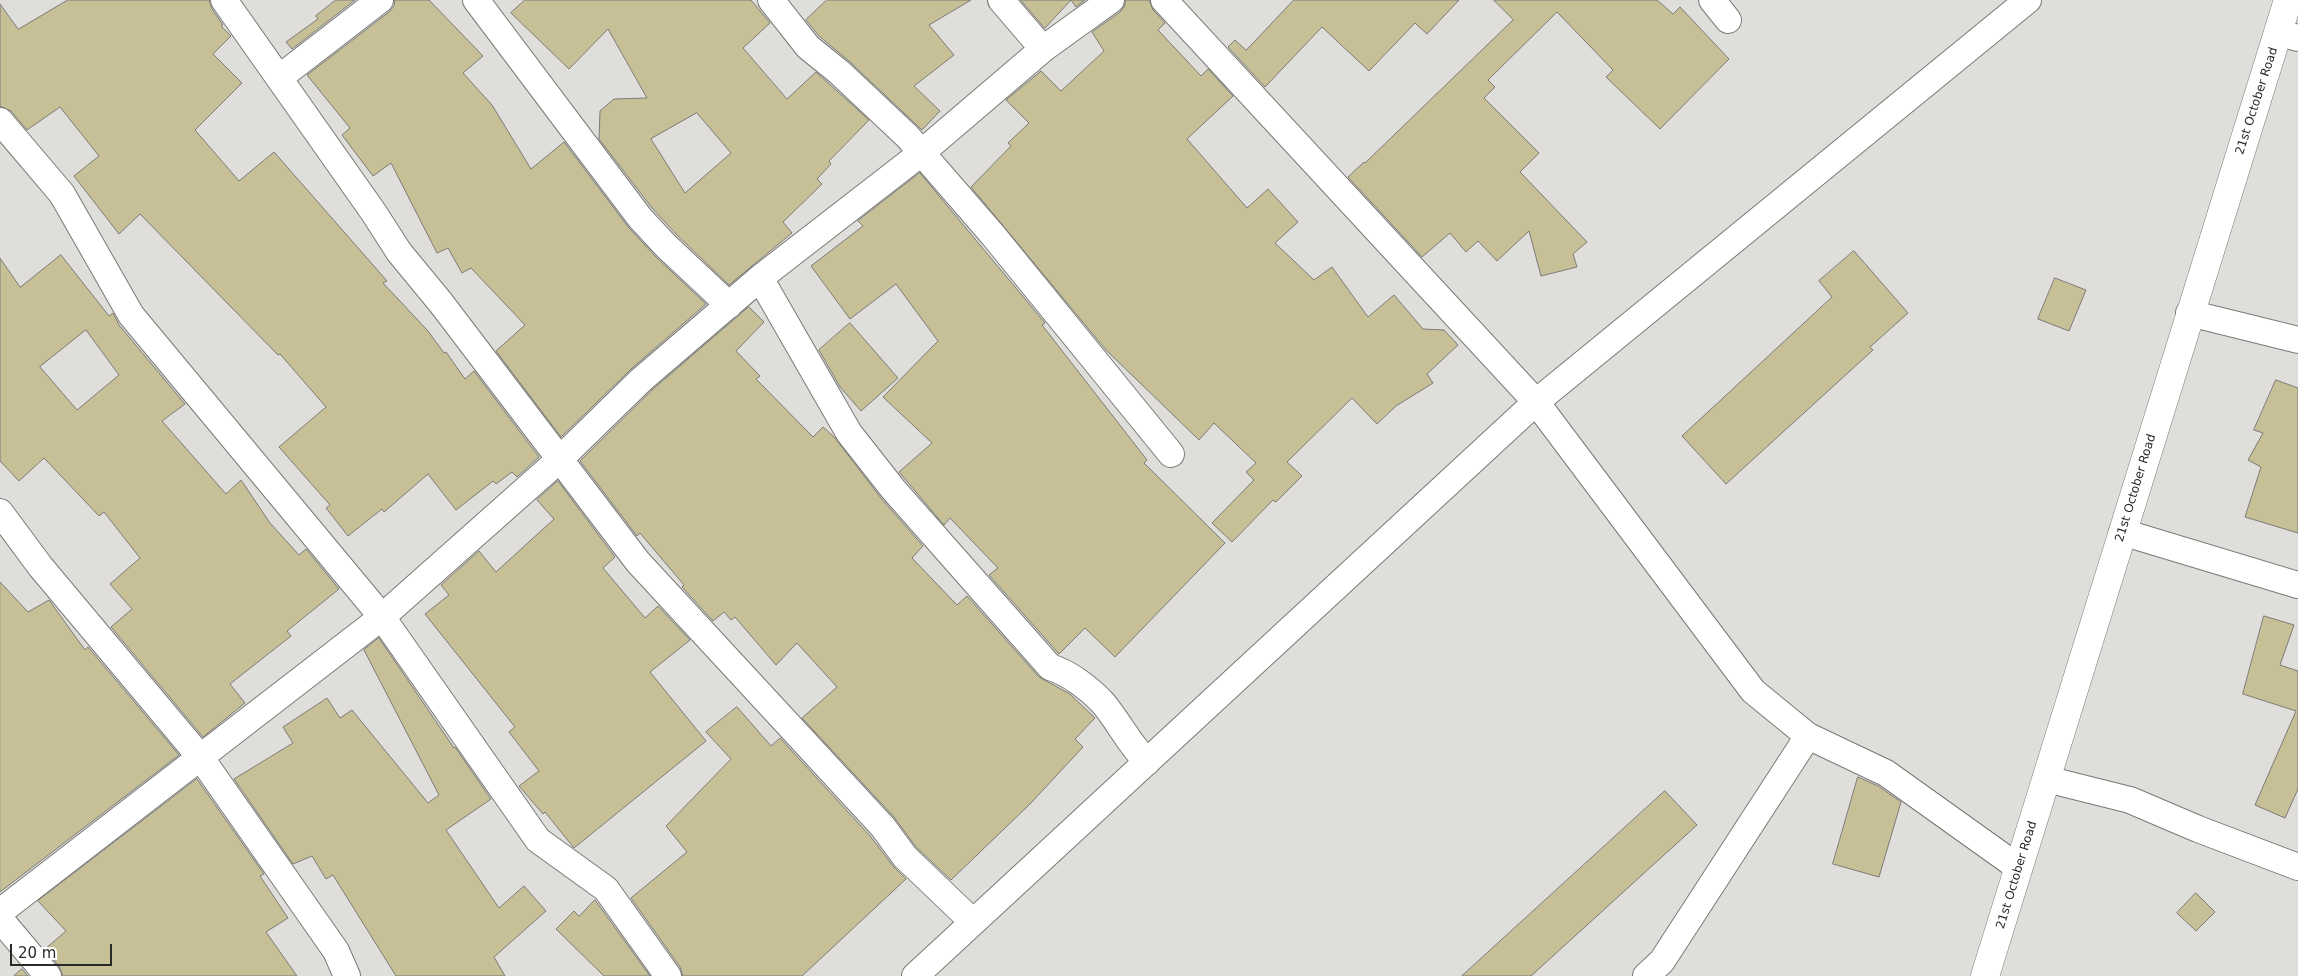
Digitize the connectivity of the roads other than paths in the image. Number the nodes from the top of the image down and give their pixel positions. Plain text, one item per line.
1 (224, 0) edge
2 (380, 0) edge
3 (476, 0) edge
4 (771, 0) edge
5 (1001, 0) edge
6 (1111, 0) edge
7 (1164, 0) edge
8 (1712, 0) edge
9 (2028, 0) edge
10 (2288, 0) edge
11 (1728, 20) dead end
12 (2288, 35) edge
13 (1043, 49) junction
14 (279, 78) junction
15 (0, 121) edge
16 (920, 154) junction
17 (760, 278) junction
18 (729, 305) junction
19 (2190, 313) junction
20 (2298, 340) edge
21 (1536, 402) junction
22 (1171, 454) dead end
23 (560, 459) junction
24 (0, 512) edge
25 (2122, 532) junction
26 (2298, 585) edge
27 (382, 618) junction
28 (1808, 736) junction
29 (201, 758) junction
30 (1147, 762) junction
31 (2046, 779) junction
32 (2298, 867) edge
33 (2019, 868) junction
34 (0, 912) edge
35 (0, 919) edge
36 (973, 922) junction
37 (48, 976) edge
38 (348, 976) edge
39 (668, 976) edge
40 (915, 976) edge
41 (1646, 976) edge
42 (1985, 976) edge

1 - 14 street
2 - 14 street
3 - 18 street
4 - 16 street
5 - 13 street
6 - 13 street
7 - 21 street
8 - 11 street
9 - 21 street
10 - 12 main road, 21st October Road
12 - 19 main road, 21st October Road
13 - 16 street
14 - 23 street
15 - 27 street
16 - 17 street
16 - 22 street
17 - 18 street
17 - 30 street
18 - 23 street
19 - 20 street
19 - 25 main road, 21st October Road
21 - 28 street
21 - 30 street
23 - 27 street
23 - 36 street
24 - 29 street
25 - 26 street
25 - 31 main road, 21st October Road
27 - 29 street
27 - 39 street
28 - 33 street
28 - 41 street
29 - 34 street
29 - 38 street
30 - 36 street
31 - 32 street
31 - 33 main road, 21st October Road
33 - 42 main road, 21st October Road
35 - 37 street
36 - 40 street

